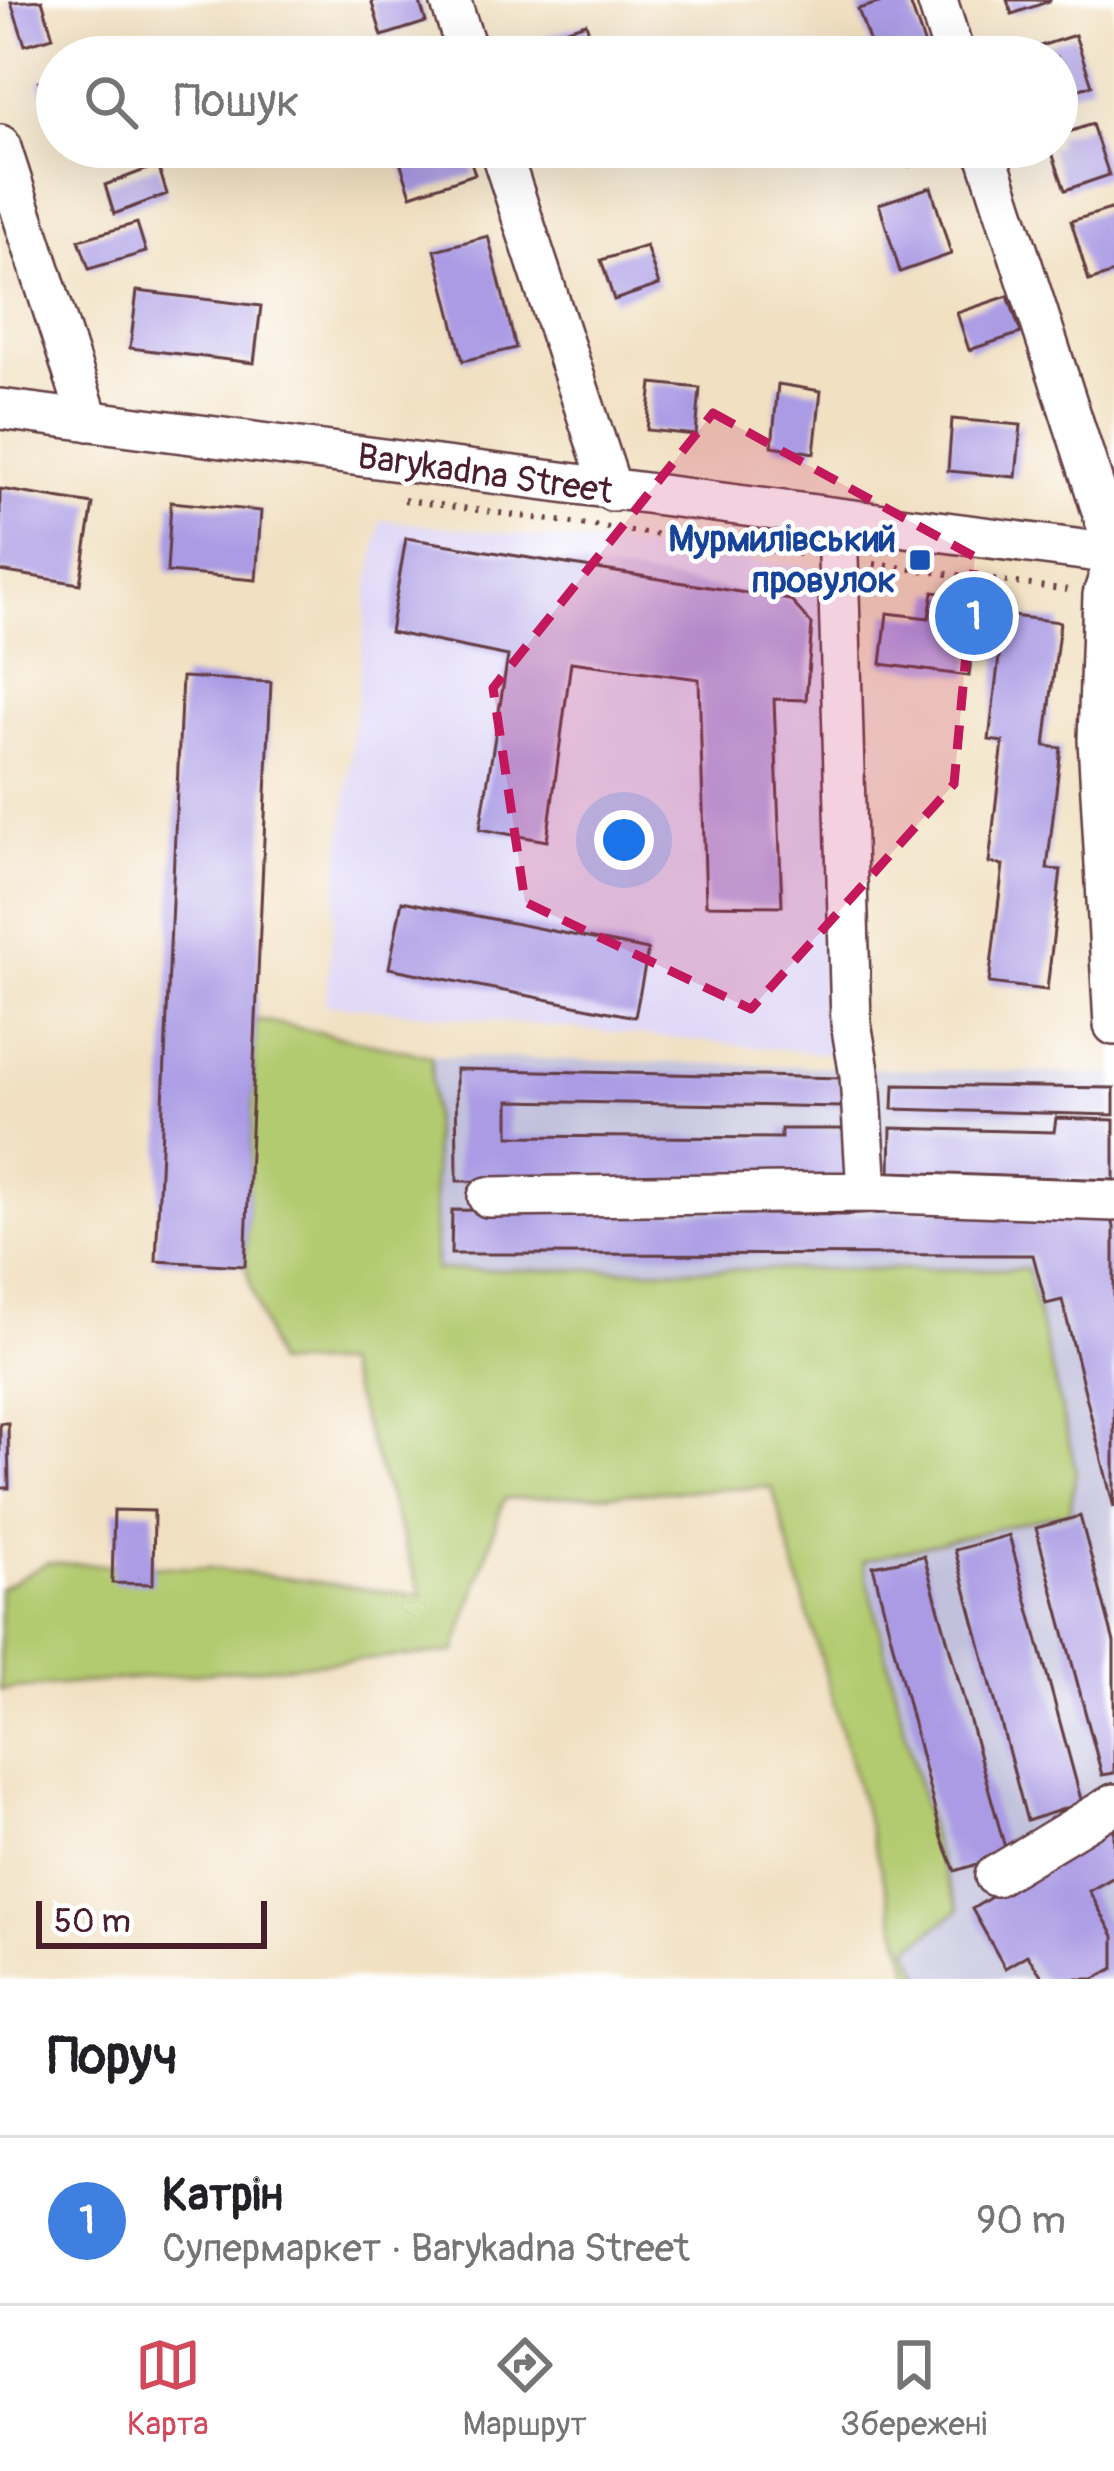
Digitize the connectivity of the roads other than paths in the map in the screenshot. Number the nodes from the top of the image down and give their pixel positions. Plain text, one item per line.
1 (450, 0) edge
2 (937, 0) edge
3 (462, 36) edge
4 (948, 36) edge
5 (0, 145) edge
6 (506, 168) edge
7 (990, 168) edge
8 (0, 409) edge
9 (89, 421) junction
10 (612, 491) junction
11 (837, 540) junction
12 (1111, 565) edge
13 (1106, 740) edge
14 (1114, 1025) edge
15 (867, 1192) junction
16 (488, 1196) dead end
17 (1114, 1201) edge
18 (1114, 1804) edge
19 (995, 1876) dead end

1 - 3 street
2 - 4 street
5 - 9 street
6 - 10 street
7 - 12 street
8 - 9 street, Barykadna Street
9 - 10 street, Barykadna Street
10 - 11 street, Barykadna Street
11 - 12 street, Barykadna Street
11 - 15 street
12 - 13 street
13 - 14 street
15 - 16 street
15 - 17 street
18 - 19 street

